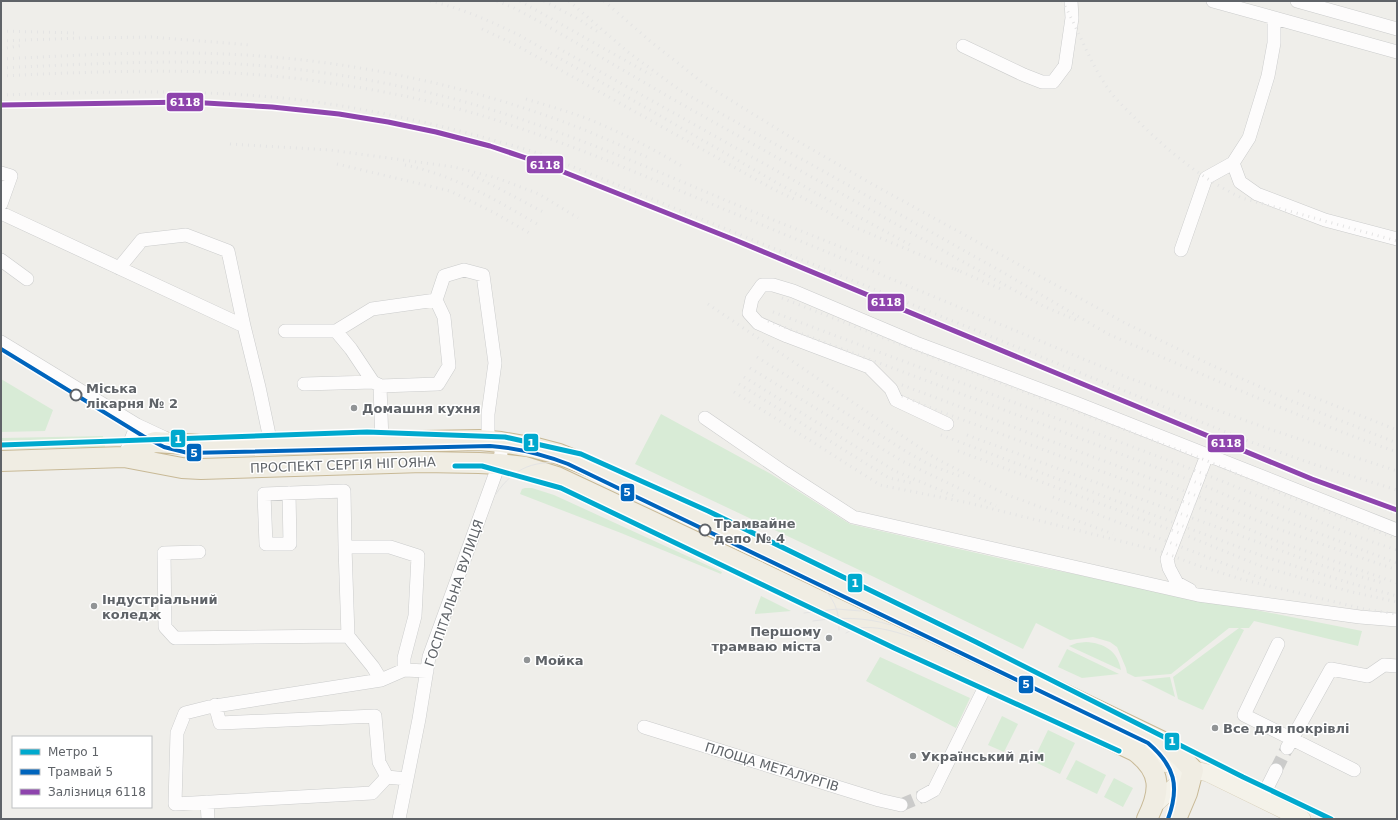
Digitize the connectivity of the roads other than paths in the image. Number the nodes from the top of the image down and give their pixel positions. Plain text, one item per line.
1 (1071, 1) edge
2 (1213, 1) edge
3 (1297, 1) edge
4 (1274, 18) junction
5 (1397, 28) edge
6 (963, 46) dead end
7 (1397, 52) edge
8 (1233, 163) junction
9 (1, 173) edge
10 (1, 204) edge
11 (1, 213) edge
12 (1397, 239) edge
13 (1181, 250) dead end
14 (1, 260) edge
15 (119, 268) junction
16 (27, 279) dead end
17 (436, 300) junction
18 (244, 326) junction
19 (285, 331) dead end
20 (336, 331) junction
21 (1, 342) edge
22 (304, 384) dead end
23 (376, 384) junction
24 (705, 418) dead end
25 (947, 424) dead end
26 (137, 425) junction
27 (494, 441) junction
28 (382, 442) junction
29 (175, 443) junction
30 (271, 444) junction
31 (1207, 455) junction
32 (124, 457) junction
33 (1, 461) edge
34 (499, 464) junction
35 (289, 493) dead end
36 (1397, 530) edge
37 (345, 546) junction
38 (199, 552) dead end
39 (1198, 595) junction
40 (1397, 620) edge
41 (348, 636) junction
42 (1278, 644) dead end
43 (1397, 666) edge
44 (404, 670) junction
45 (427, 671) junction
46 (380, 680) junction
47 (988, 680) junction
48 (215, 706) junction
49 (644, 727) dead end
50 (1290, 744) junction
51 (1135, 751) junction
52 (1192, 770) junction
53 (1276, 770) tunnel mouth
54 (1354, 770) dead end
55 (387, 777) junction
56 (407, 779) junction
57 (923, 796) tunnel mouth
58 (1261, 800) junction
59 (207, 802) junction
60 (901, 805) tunnel mouth
61 (1151, 812) edge
62 (208, 819) edge
63 (399, 819) edge
64 (1176, 819) edge
65 (1302, 819) edge

1 - 6 street
2 - 4 street
3 - 5 street
4 - 7 street
4 - 8 street
8 - 12 street
8 - 13 street
9 - 10 street
11 - 15 street
14 - 16 street
15 - 18 street
15 - 18 street
17 - 20 street
17 - 23 street
17 - 27 street, ГОСПІТАЛЬНА ВУЛИЦЯ
18 - 30 street
19 - 20 street
20 - 23 street
21 - 26 street
22 - 23 street
23 - 28 street
24 - 39 street
25 - 31 street
26 - 29 street
26 - 32 street
27 - 28 highway, ПРОСПЕКТ СЕРГІЯ НІГОЯНА
27 - 34 street, ГОСПІТАЛЬНА ВУЛИЦЯ
27 - 52 highway, ПРОСПЕКТ СЕРГІЯ НІГОЯНА
28 - 30 highway, ПРОСПЕКТ СЕРГІЯ НІГОЯНА
29 - 30 highway, ПРОСПЕКТ СЕРГІЯ НІГОЯНА
29 - 32 highway, ПРОСПЕКТ СЕРГІЯ НІГОЯНА
31 - 36 street
31 - 39 street
32 - 33 highway, ПРОСПЕКТ СЕРГІЯ НІГОЯНА
32 - 34 highway, ПРОСПЕКТ СЕРГІЯ НІГОЯНА
34 - 45 street, ГОСПІТАЛЬНА ВУЛИЦЯ
34 - 47 highway, ПРОСПЕКТ СЕРГІЯ НІГОЯНА
35 - 37 street
37 - 41 street
37 - 44 street
38 - 41 street
39 - 40 street
41 - 46 street
42 - 50 street
43 - 50 street
44 - 45 street
44 - 46 street
45 - 56 street, ГОСПІТАЛЬНА ВУЛИЦЯ
46 - 48 street
47 - 51 highway, ПРОСПЕКТ СЕРГІЯ НІГОЯНА
47 - 57 street
48 - 55 street
48 - 59 street
49 - 60 street, ПЛОЩА МЕТАЛУРГІВ
50 - 54 street
51 - 52 main road, ПРОСПЕКТ СЕРГІЯ НІГОЯНА
51 - 61 highway
52 - 58 main road, ПРОСПЕКТ СЕРГІЯ НІГОЯНА
52 - 61 main road
52 - 64 highway
53 - 58 street
55 - 56 street
55 - 59 street
56 - 63 street, ГОСПІТАЛЬНА ВУЛИЦЯ
58 - 65 main road, ПРОСПЕКТ СЕРГІЯ НІГОЯНА
59 - 62 street

